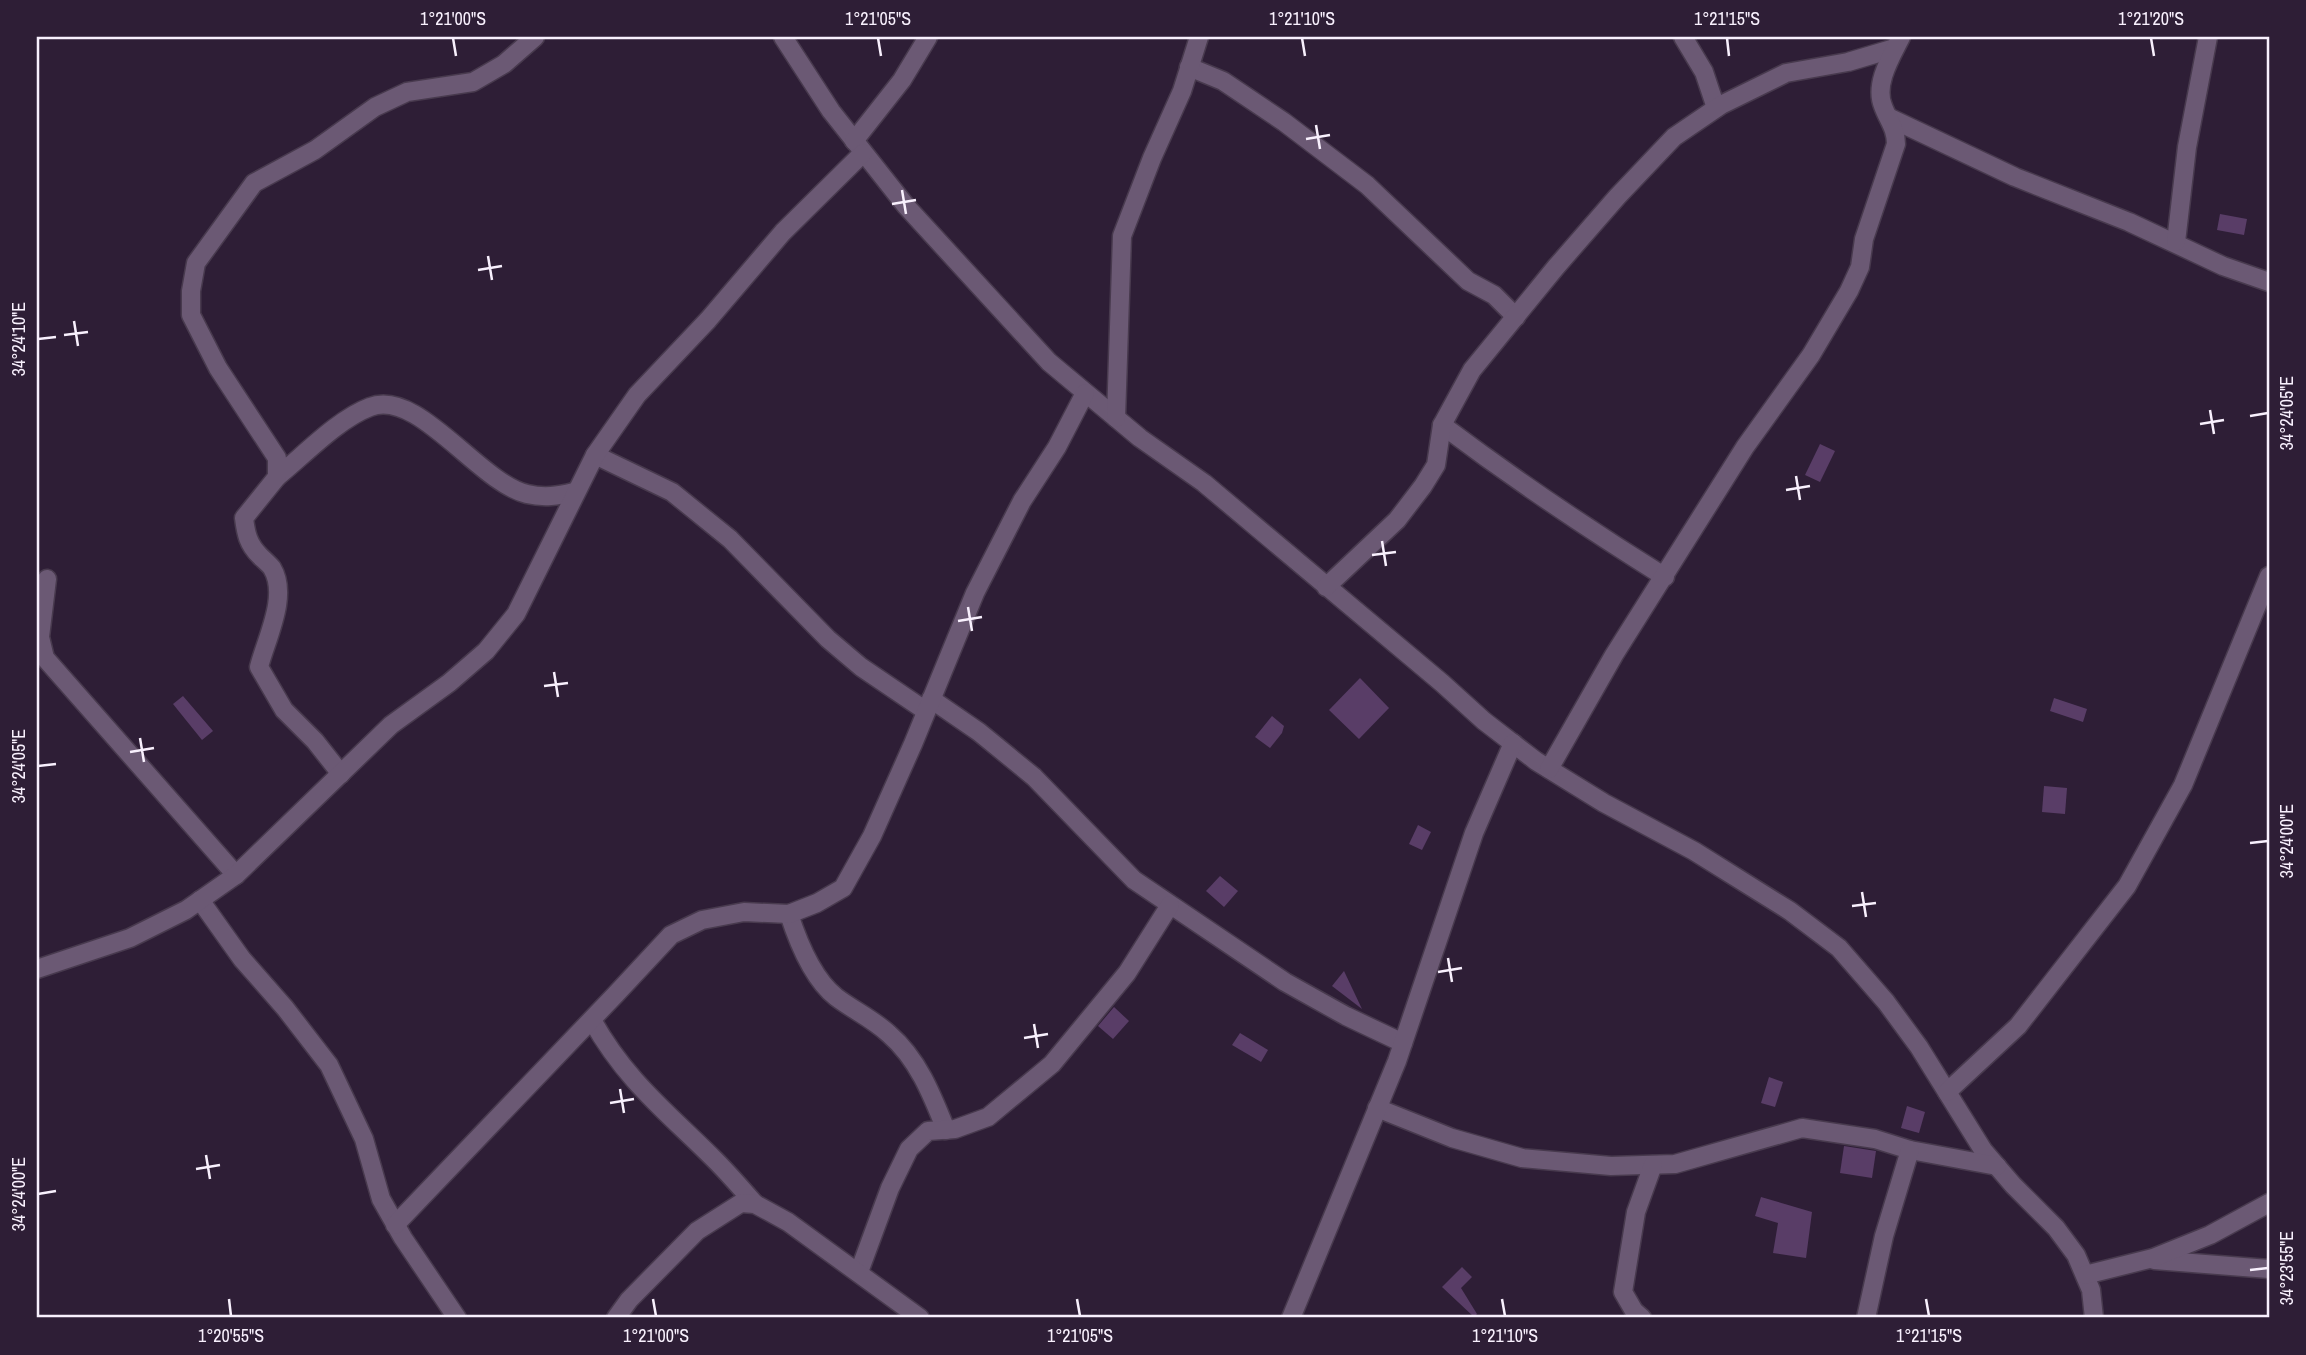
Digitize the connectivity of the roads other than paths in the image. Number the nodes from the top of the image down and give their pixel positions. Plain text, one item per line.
1 (536, 37) edge
2 (783, 37) edge
3 (928, 37) edge
4 (1199, 37) edge
5 (1683, 37) edge
6 (2208, 37) edge
7 (1898, 43) edge
8 (1189, 67) junction
9 (1716, 108) junction
10 (1890, 118) junction
11 (859, 147) junction
12 (2176, 242) junction
13 (2269, 282) edge
14 (1516, 317) junction
15 (1086, 393) junction
16 (1116, 418) junction
17 (1442, 425) junction
18 (595, 455) junction
19 (277, 478) junction
20 (575, 492) junction
21 (1665, 576) junction
22 (2269, 576) edge
23 (47, 579) dead end
24 (1326, 587) junction
25 (928, 705) junction
26 (1513, 743) junction
27 (1549, 769) junction
28 (341, 774) junction
29 (236, 874) junction
30 (200, 900) junction
31 (1170, 905) junction
32 (789, 914) junction
33 (37, 970) edge
34 (592, 1020) junction
35 (1403, 1043) junction
36 (1947, 1092) junction
37 (1377, 1108) junction
38 (946, 1130) junction
39 (1910, 1150) junction
40 (1653, 1165) junction
41 (1997, 1166) junction
42 (2269, 1203) edge
43 (755, 1204) junction
44 (395, 1225) junction
45 (2145, 1260) junction
46 (2269, 1269) edge
47 (859, 1272) junction
48 (2085, 1275) junction
49 (457, 1318) edge
50 (615, 1318) edge
51 (920, 1318) edge
52 (1291, 1318) edge
53 (1642, 1318) edge
54 (1866, 1318) edge
55 (2094, 1318) edge

1 - 19 street
2 - 11 street
3 - 11 street
4 - 8 street
5 - 9 street
6 - 12 street
7 - 9 street
7 - 10 street
8 - 14 street
8 - 16 street
9 - 14 street
10 - 12 street
10 - 21 street
11 - 15 street
11 - 18 street
12 - 13 street
14 - 17 street
15 - 16 street
15 - 25 street
16 - 24 street
17 - 21 street
17 - 24 street
18 - 20 street
18 - 25 street
19 - 20 street
19 - 28 street
20 - 28 street
21 - 27 street
22 - 36 street
23 - 29 street
24 - 26 street
25 - 31 street
25 - 32 street
26 - 27 street
26 - 35 street
27 - 36 street
28 - 29 street
29 - 30 street
30 - 33 street
30 - 44 street
31 - 35 street
31 - 38 street
32 - 34 street
32 - 38 street
34 - 43 street
34 - 44 street
35 - 37 street
36 - 41 street
37 - 40 street
37 - 52 street
38 - 47 street
39 - 40 street
39 - 41 street
39 - 54 street
40 - 53 street
41 - 48 street
42 - 45 street
43 - 47 street
43 - 50 street
44 - 49 street
45 - 46 street
45 - 48 street
47 - 51 street
48 - 55 street

